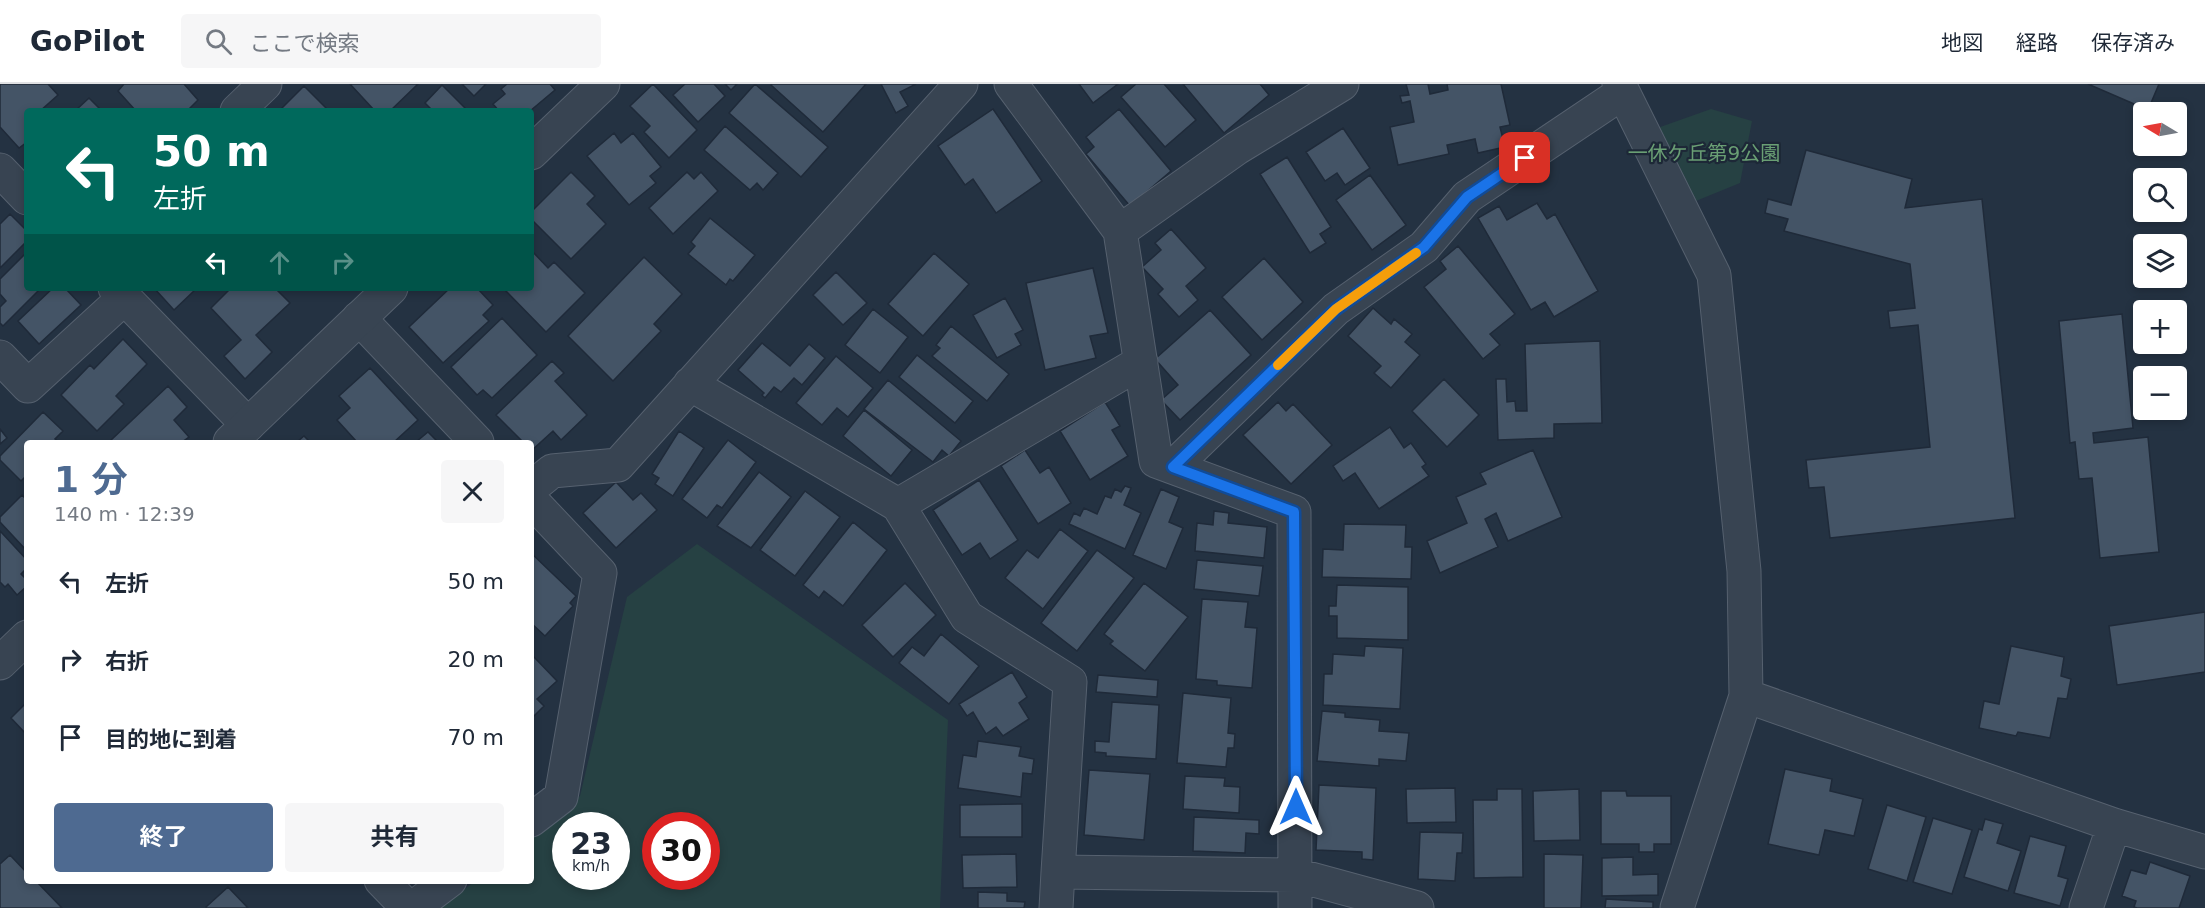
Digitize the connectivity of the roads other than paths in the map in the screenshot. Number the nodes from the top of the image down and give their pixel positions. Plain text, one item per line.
1 (265, 84) edge
2 (961, 84) edge
3 (1011, 84) edge
4 (1342, 84) edge
5 (597, 86) edge
6 (1620, 88) edge
7 (240, 108) edge
8 (534, 150) edge
9 (0, 170) edge
10 (24, 195) edge
11 (1120, 231) junction
12 (387, 291) edge
13 (120, 293) edge
14 (359, 318) junction
15 (0, 357) edge
16 (1141, 362) junction
17 (690, 384) junction
18 (239, 434) edge
19 (475, 440) edge
20 (1173, 467) junction
21 (534, 486) edge
22 (534, 503) edge
23 (898, 505) junction
24 (24, 640) edge
25 (0, 663) edge
26 (1746, 696) junction
27 (534, 818) edge
28 (2114, 825) junction
29 (2205, 852) edge
30 (1058, 872) junction
31 (1296, 875) junction
32 (385, 884) edge
33 (445, 884) edge
34 (408, 908) edge
35 (413, 908) edge
36 (1056, 908) edge
37 (1295, 908) edge
38 (1417, 908) edge
39 (1677, 908) edge
40 (2086, 908) edge

1 - 7 street
2 - 17 street
3 - 11 street
4 - 11 street
5 - 8 street
6 - 20 street
6 - 26 street
9 - 10 street
11 - 16 street
12 - 14 street
13 - 15 street
13 - 18 street
14 - 18 street
14 - 19 street
16 - 20 street
16 - 23 street
17 - 21 street
17 - 23 street
20 - 31 street
22 - 27 street
23 - 30 street
24 - 25 street
26 - 28 street
26 - 39 street
28 - 29 street
28 - 40 street
30 - 31 street
30 - 36 street
31 - 37 street
31 - 38 street
32 - 34 street
33 - 35 street

